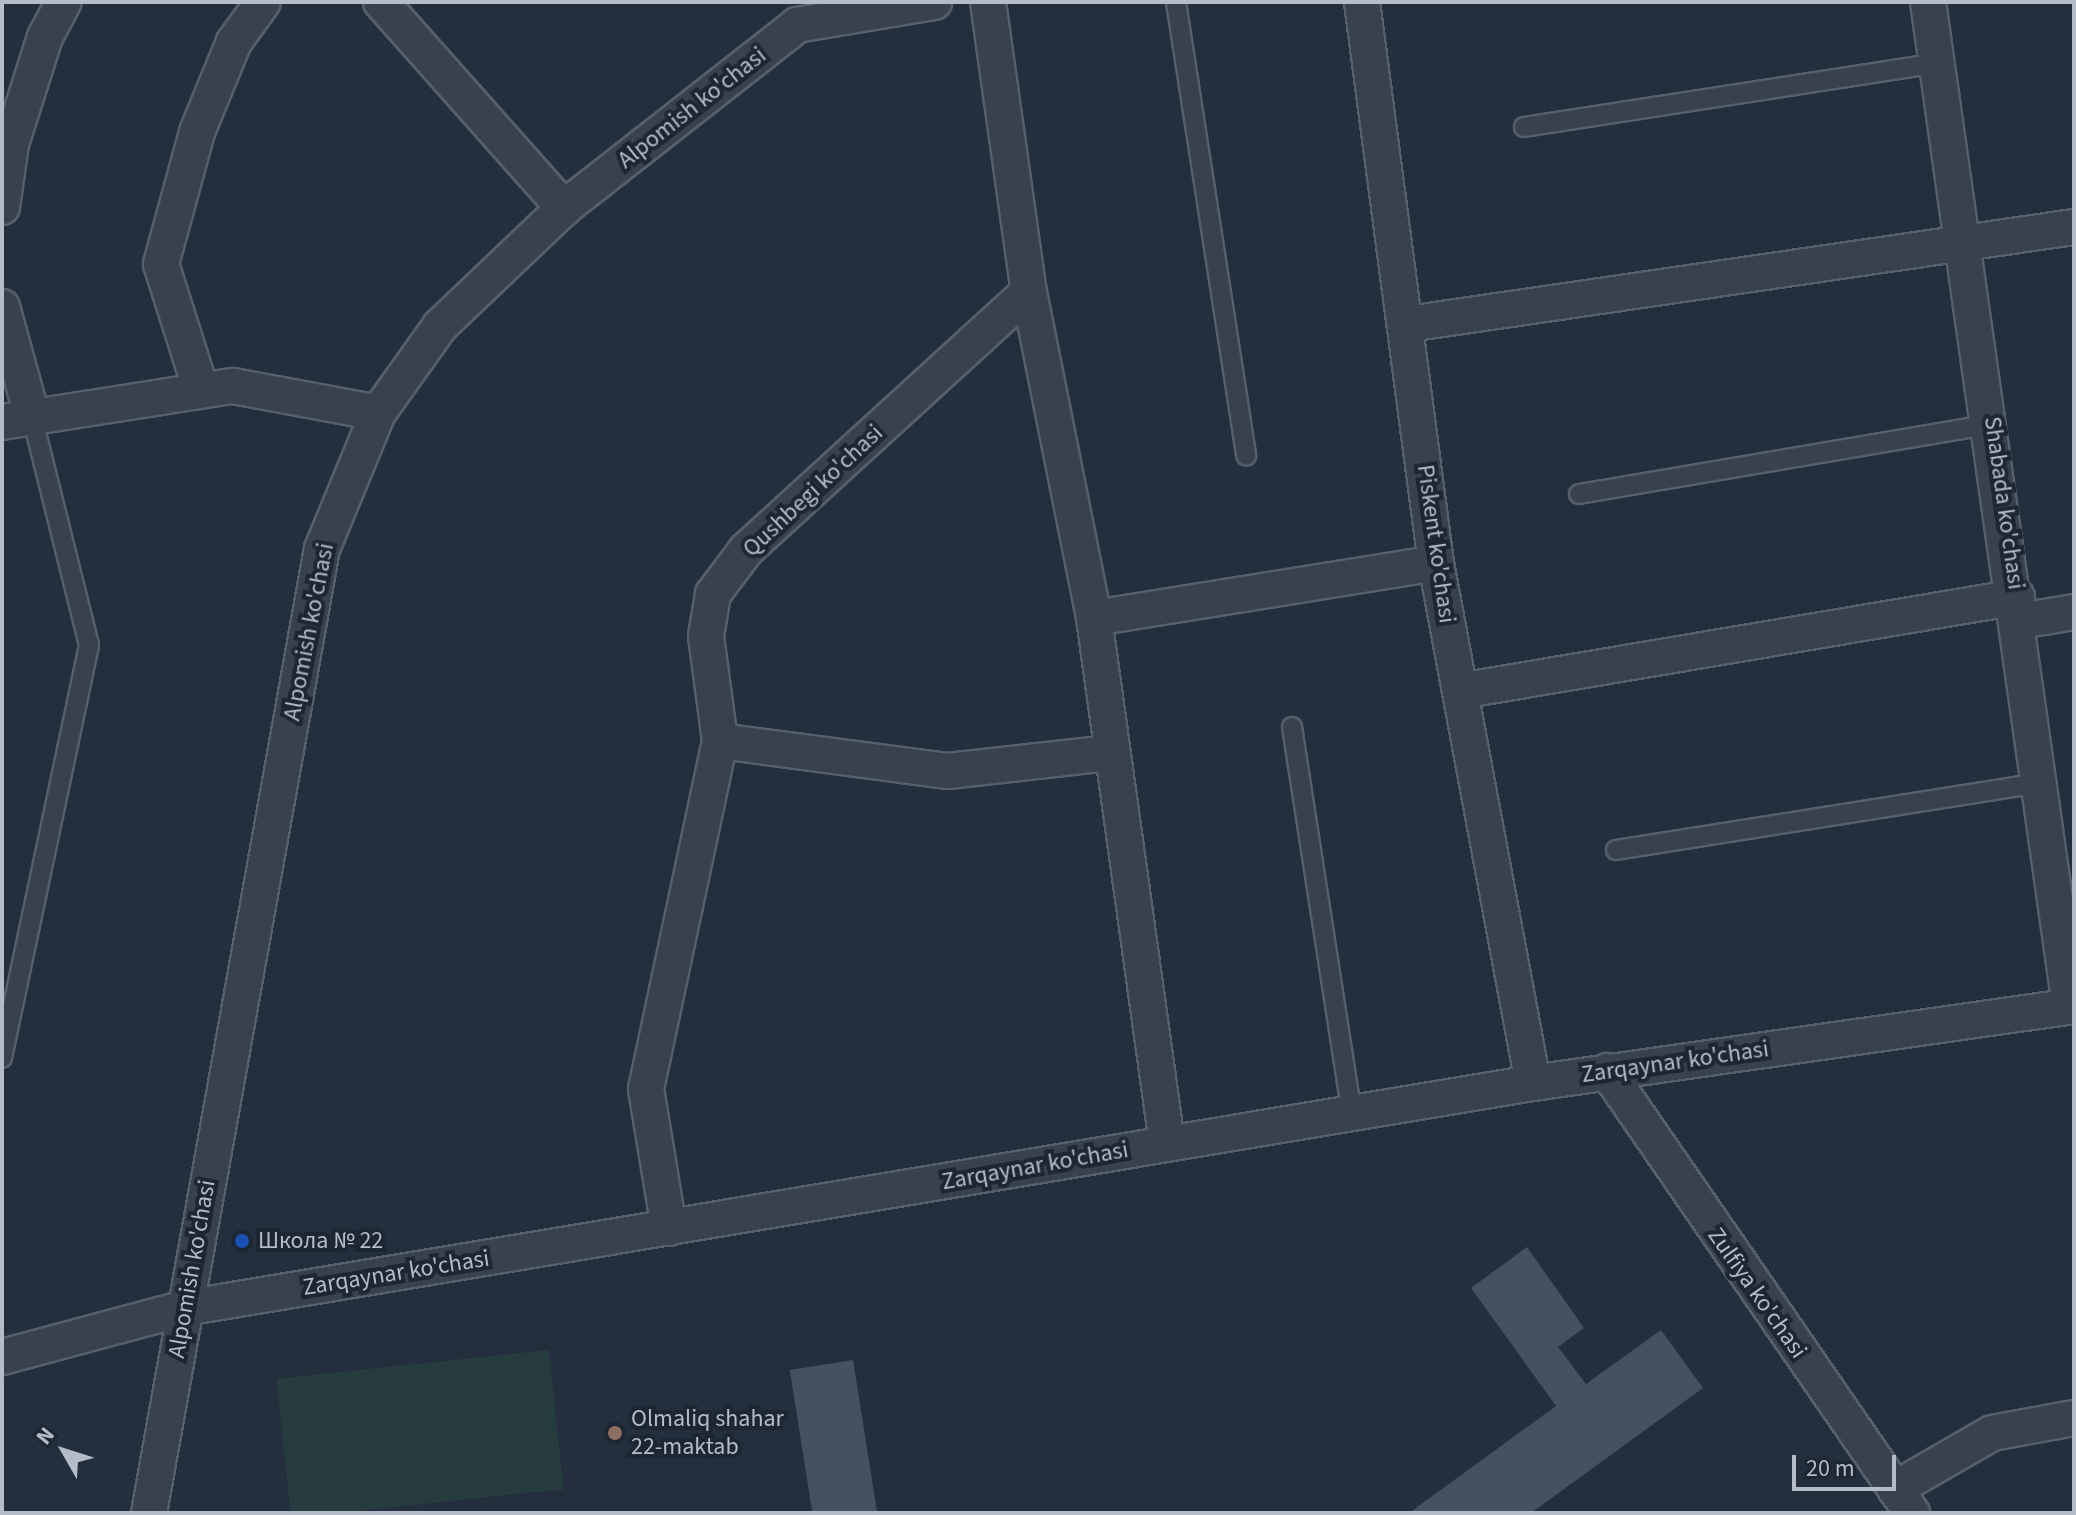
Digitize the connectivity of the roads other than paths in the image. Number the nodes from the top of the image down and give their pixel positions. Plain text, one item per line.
1 (64, 2) edge
2 (263, 2) edge
3 (381, 2) edge
4 (934, 2) edge
5 (988, 2) edge
6 (1176, 2) edge
7 (1362, 2) edge
8 (1928, 2) edge
9 (796, 14) edge
10 (1938, 63) junction
11 (1524, 127) dead end
12 (2, 207) edge
13 (564, 208) junction
14 (2074, 227) edge
15 (1964, 248) junction
16 (1029, 292) junction
17 (2, 307) edge
18 (1408, 324) junction
19 (201, 390) junction
20 (378, 413) junction
21 (17, 419) edge
22 (1993, 424) junction
23 (1246, 456) dead end
24 (1579, 494) dead end
25 (1436, 563) junction
26 (2019, 609) junction
27 (2074, 612) edge
28 (1094, 618) junction
29 (1460, 691) junction
30 (1292, 727) dead end
31 (720, 741) junction
32 (1108, 753) junction
33 (2041, 783) junction
34 (1616, 850) dead end
35 (2072, 1006) edge
36 (2, 1058) edge
37 (1607, 1071) junction
38 (1533, 1083) junction
39 (1352, 1114) junction
40 (1167, 1143) junction
41 (669, 1228) junction
42 (185, 1308) junction
43 (2, 1357) edge
44 (2074, 1418) edge
45 (1903, 1501) edge
46 (149, 1513) edge

1 - 12 street
2 - 19 street
3 - 13 street
4 - 9 street, Alpomish ko'chasi
5 - 16 street
6 - 23 lane
7 - 18 street, Piskent ko'chasi
8 - 10 street, Shabada ko'chasi
9 - 13 street, Alpomish ko'chasi
10 - 11 lane
10 - 15 street, Shabada ko'chasi
13 - 20 street, Alpomish ko'chasi
14 - 15 street
15 - 18 street
15 - 22 street, Shabada ko'chasi
16 - 28 street
16 - 31 street, Qushbegi ko'chasi
17 - 21 street
18 - 25 street, Piskent ko'chasi
19 - 20 street
19 - 21 street
20 - 42 street, Alpomish ko'chasi
21 - 36 lane
22 - 24 lane
22 - 26 street, Shabada ko'chasi
25 - 28 street
25 - 29 street, Piskent ko'chasi
26 - 27 street
26 - 29 street
26 - 33 street, Shabada ko'chasi
28 - 32 street
29 - 38 street, Piskent ko'chasi
30 - 39 lane
31 - 32 street
31 - 41 street, Qushbegi ko'chasi
32 - 40 street
33 - 34 lane
33 - 35 street, Shabada ko'chasi
35 - 37 street, Zarqaynar ko'chasi
37 - 38 street, Zarqaynar ko'chasi
37 - 45 street, Zulfiya ko'chasi
38 - 39 street, Zarqaynar ko'chasi
39 - 40 street, Zarqaynar ko'chasi
40 - 41 street, Zarqaynar ko'chasi
41 - 42 street, Zarqaynar ko'chasi
42 - 43 street, Zarqaynar ko'chasi
42 - 46 street, Alpomish ko'chasi
44 - 45 street

